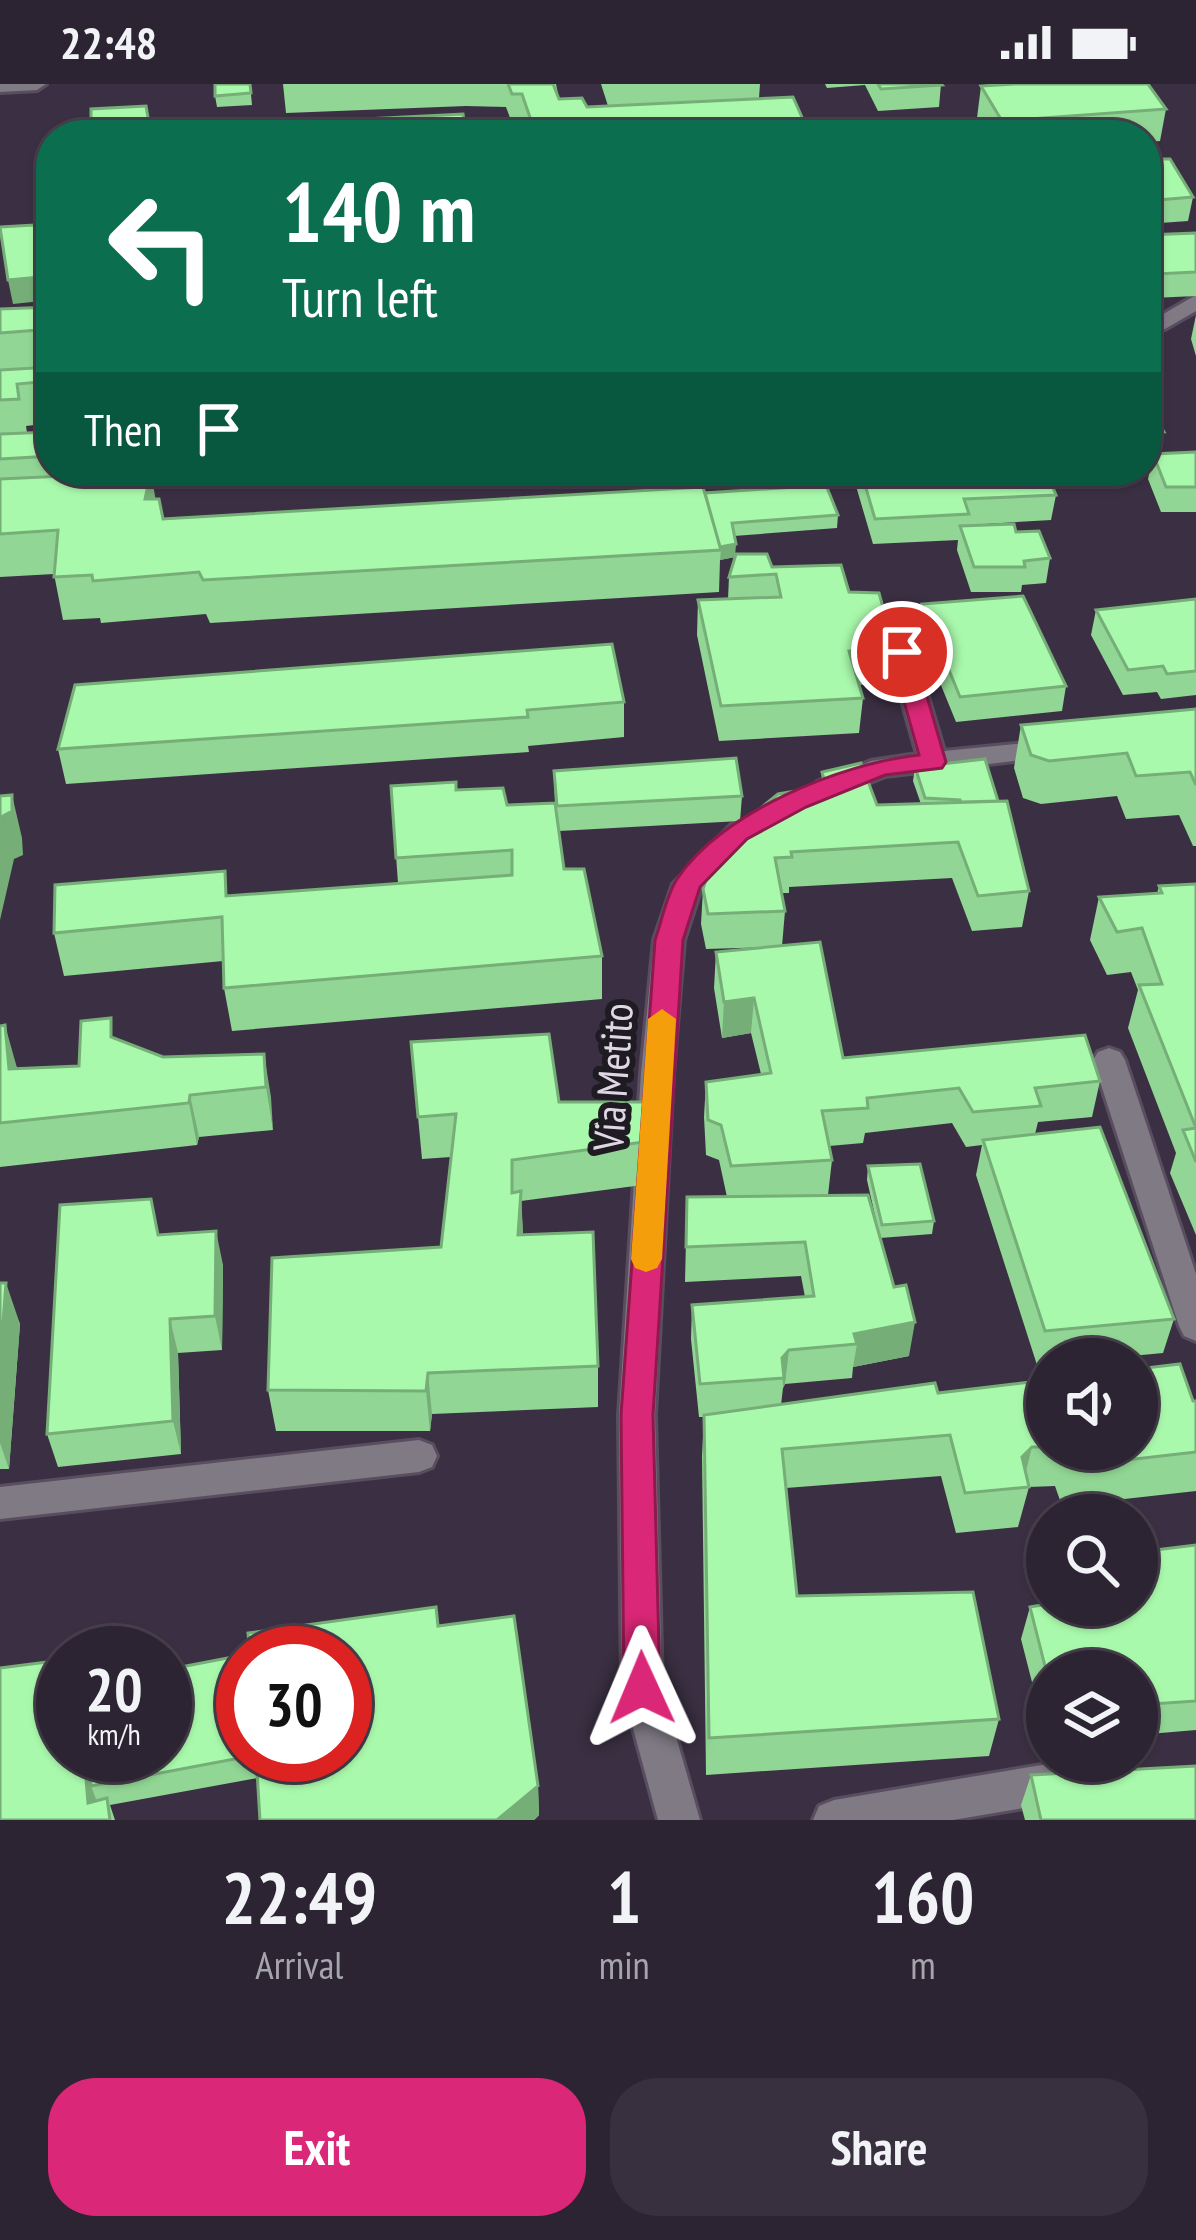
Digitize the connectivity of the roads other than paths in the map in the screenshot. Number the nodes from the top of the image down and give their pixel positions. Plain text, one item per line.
1 (37, 84) edge
2 (0, 86) edge
3 (1196, 302) edge
4 (1161, 322) edge
5 (891, 616) edge
6 (1087, 746) edge
7 (933, 762) junction
8 (1108, 1060) dead end
9 (1190, 1287) edge
10 (1196, 1326) edge
11 (419, 1456) dead end
12 (0, 1503) edge
13 (1058, 1782) edge
14 (679, 1820) edge
15 (834, 1820) edge

1 - 2 street
3 - 4 street
5 - 7 street
6 - 7 street, Via Metito
7 - 14 street, Via Metito
8 - 9 street
9 - 10 street
11 - 12 street
13 - 15 street

